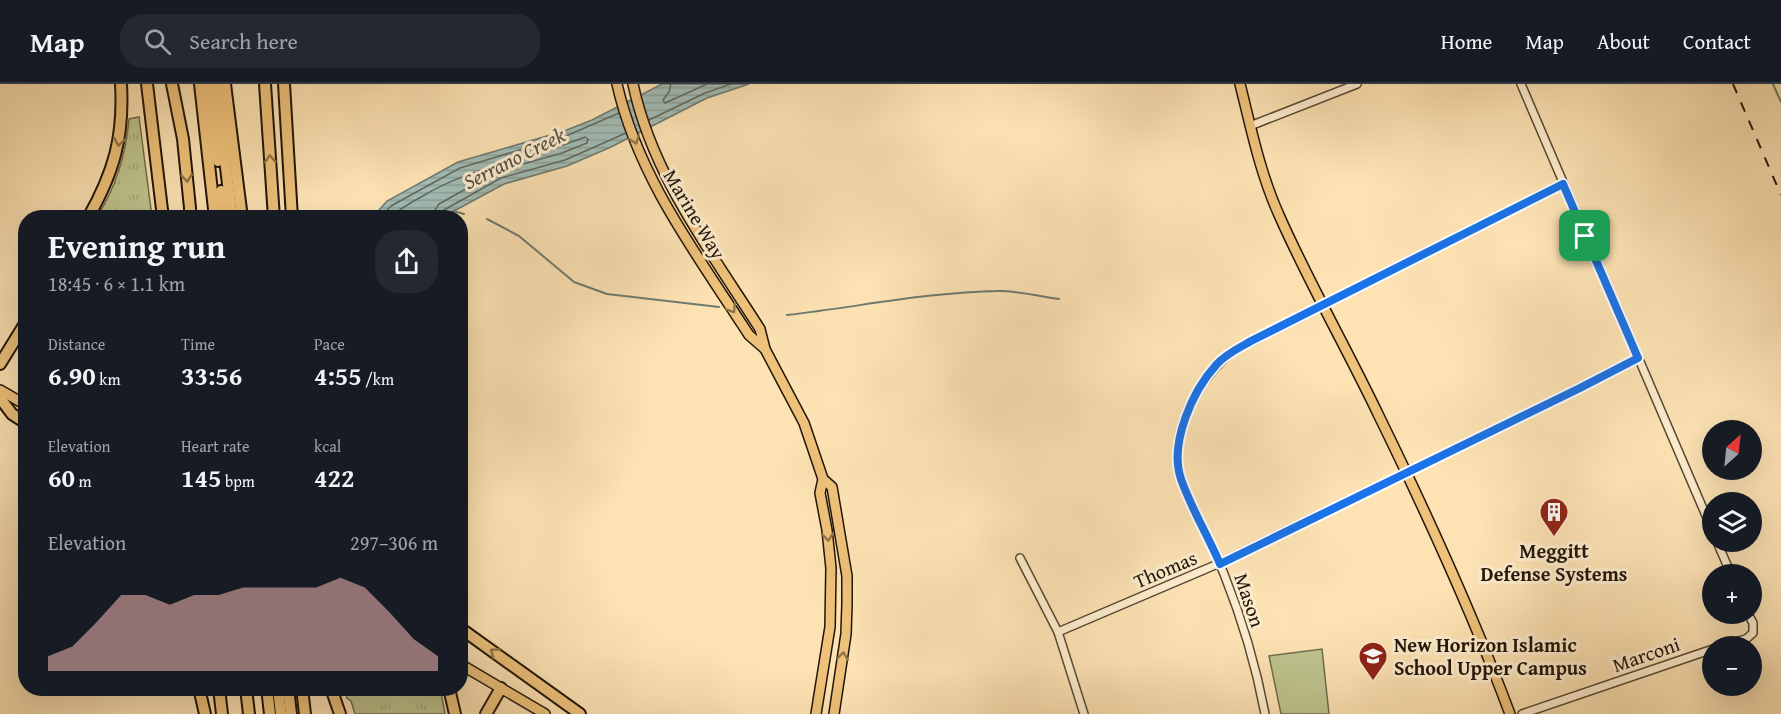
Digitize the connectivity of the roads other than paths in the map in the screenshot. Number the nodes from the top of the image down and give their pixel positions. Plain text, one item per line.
1 (121, 84) edge
2 (172, 84) edge
3 (180, 84) edge
4 (200, 84) edge
5 (208, 84) edge
6 (216, 84) edge
7 (225, 84) edge
8 (265, 84) edge
9 (284, 84) edge
10 (618, 84) edge
11 (633, 84) edge
12 (1240, 84) edge
13 (1357, 84) edge
14 (1521, 84) edge
15 (146, 88) edge
16 (1250, 126) junction
17 (183, 139) junction
18 (1563, 184) junction
19 (93, 210) edge
20 (162, 210) edge
21 (190, 210) edge
22 (215, 210) edge
23 (223, 210) edge
24 (231, 210) edge
25 (241, 210) edge
26 (273, 210) edge
27 (292, 210) edge
28 (1323, 306) junction
29 (18, 335) edge
30 (765, 349) junction
31 (1638, 358) junction
32 (0, 364) edge
33 (0, 390) edge
34 (0, 398) edge
35 (18, 400) edge
36 (18, 418) edge
37 (1406, 472) junction
38 (823, 479) junction
39 (1702, 506) edge
40 (1020, 558) dead end
41 (1220, 564) junction
42 (1058, 632) junction
43 (468, 634) edge
44 (1702, 653) edge
45 (468, 669) edge
46 (501, 688) junction
47 (201, 696) edge
48 (220, 696) edge
49 (247, 696) edge
50 (268, 696) edge
51 (279, 696) edge
52 (289, 696) edge
53 (303, 696) edge
54 (330, 696) edge
55 (333, 696) edge
56 (451, 696) edge
57 (205, 714) edge
58 (222, 714) edge
59 (249, 714) edge
60 (270, 714) edge
61 (281, 714) edge
62 (291, 714) edge
63 (304, 714) edge
64 (331, 714) edge
65 (340, 714) edge
66 (455, 714) edge
67 (486, 714) edge
68 (544, 714) edge
69 (580, 714) edge
70 (816, 714) edge
71 (834, 714) edge
72 (1084, 714) edge
73 (1265, 714) edge
74 (1510, 714) edge
75 (1522, 714) edge

1 -> 19 highway
2 - 17 highway
3 - 17 highway
4 - 22 highway
5 - 23 highway
6 - 24 highway
7 - 25 highway
26 -> 8 highway
9 - 27 highway
10 -> 30 main road, Marine Way
11 - 30 main road, Marine Way
12 - 16 main road
13 - 16 street
14 - 18 street
15 - 20 highway
16 - 28 main road
17 -> 21 highway
18 - 28 street, Mason
18 - 31 street
28 - 37 main road
28 - 41 street, Mason
29 - 32 highway
30 - 38 main road, Marine Way
31 - 37 street, Thomas
31 - 39 street
33 - 35 main road
34 - 36 highway
37 - 41 street, Thomas
37 - 74 main road
38 -> 70 main road, Marine Way
71 -> 38 main road, Marine Way
40 - 42 street
41 - 42 street, Thomas
41 - 73 street, Mason
42 - 72 street
69 -> 43 highway
44 - 75 street, Marconi
45 - 46 main road
46 - 67 highway
46 - 68 main road
47 - 57 highway
48 - 58 highway
49 - 59 highway
50 - 60 highway
51 - 61 highway
52 - 62 highway
53 - 63 highway
54 - 64 highway
55 - 65 highway
56 - 66 highway

